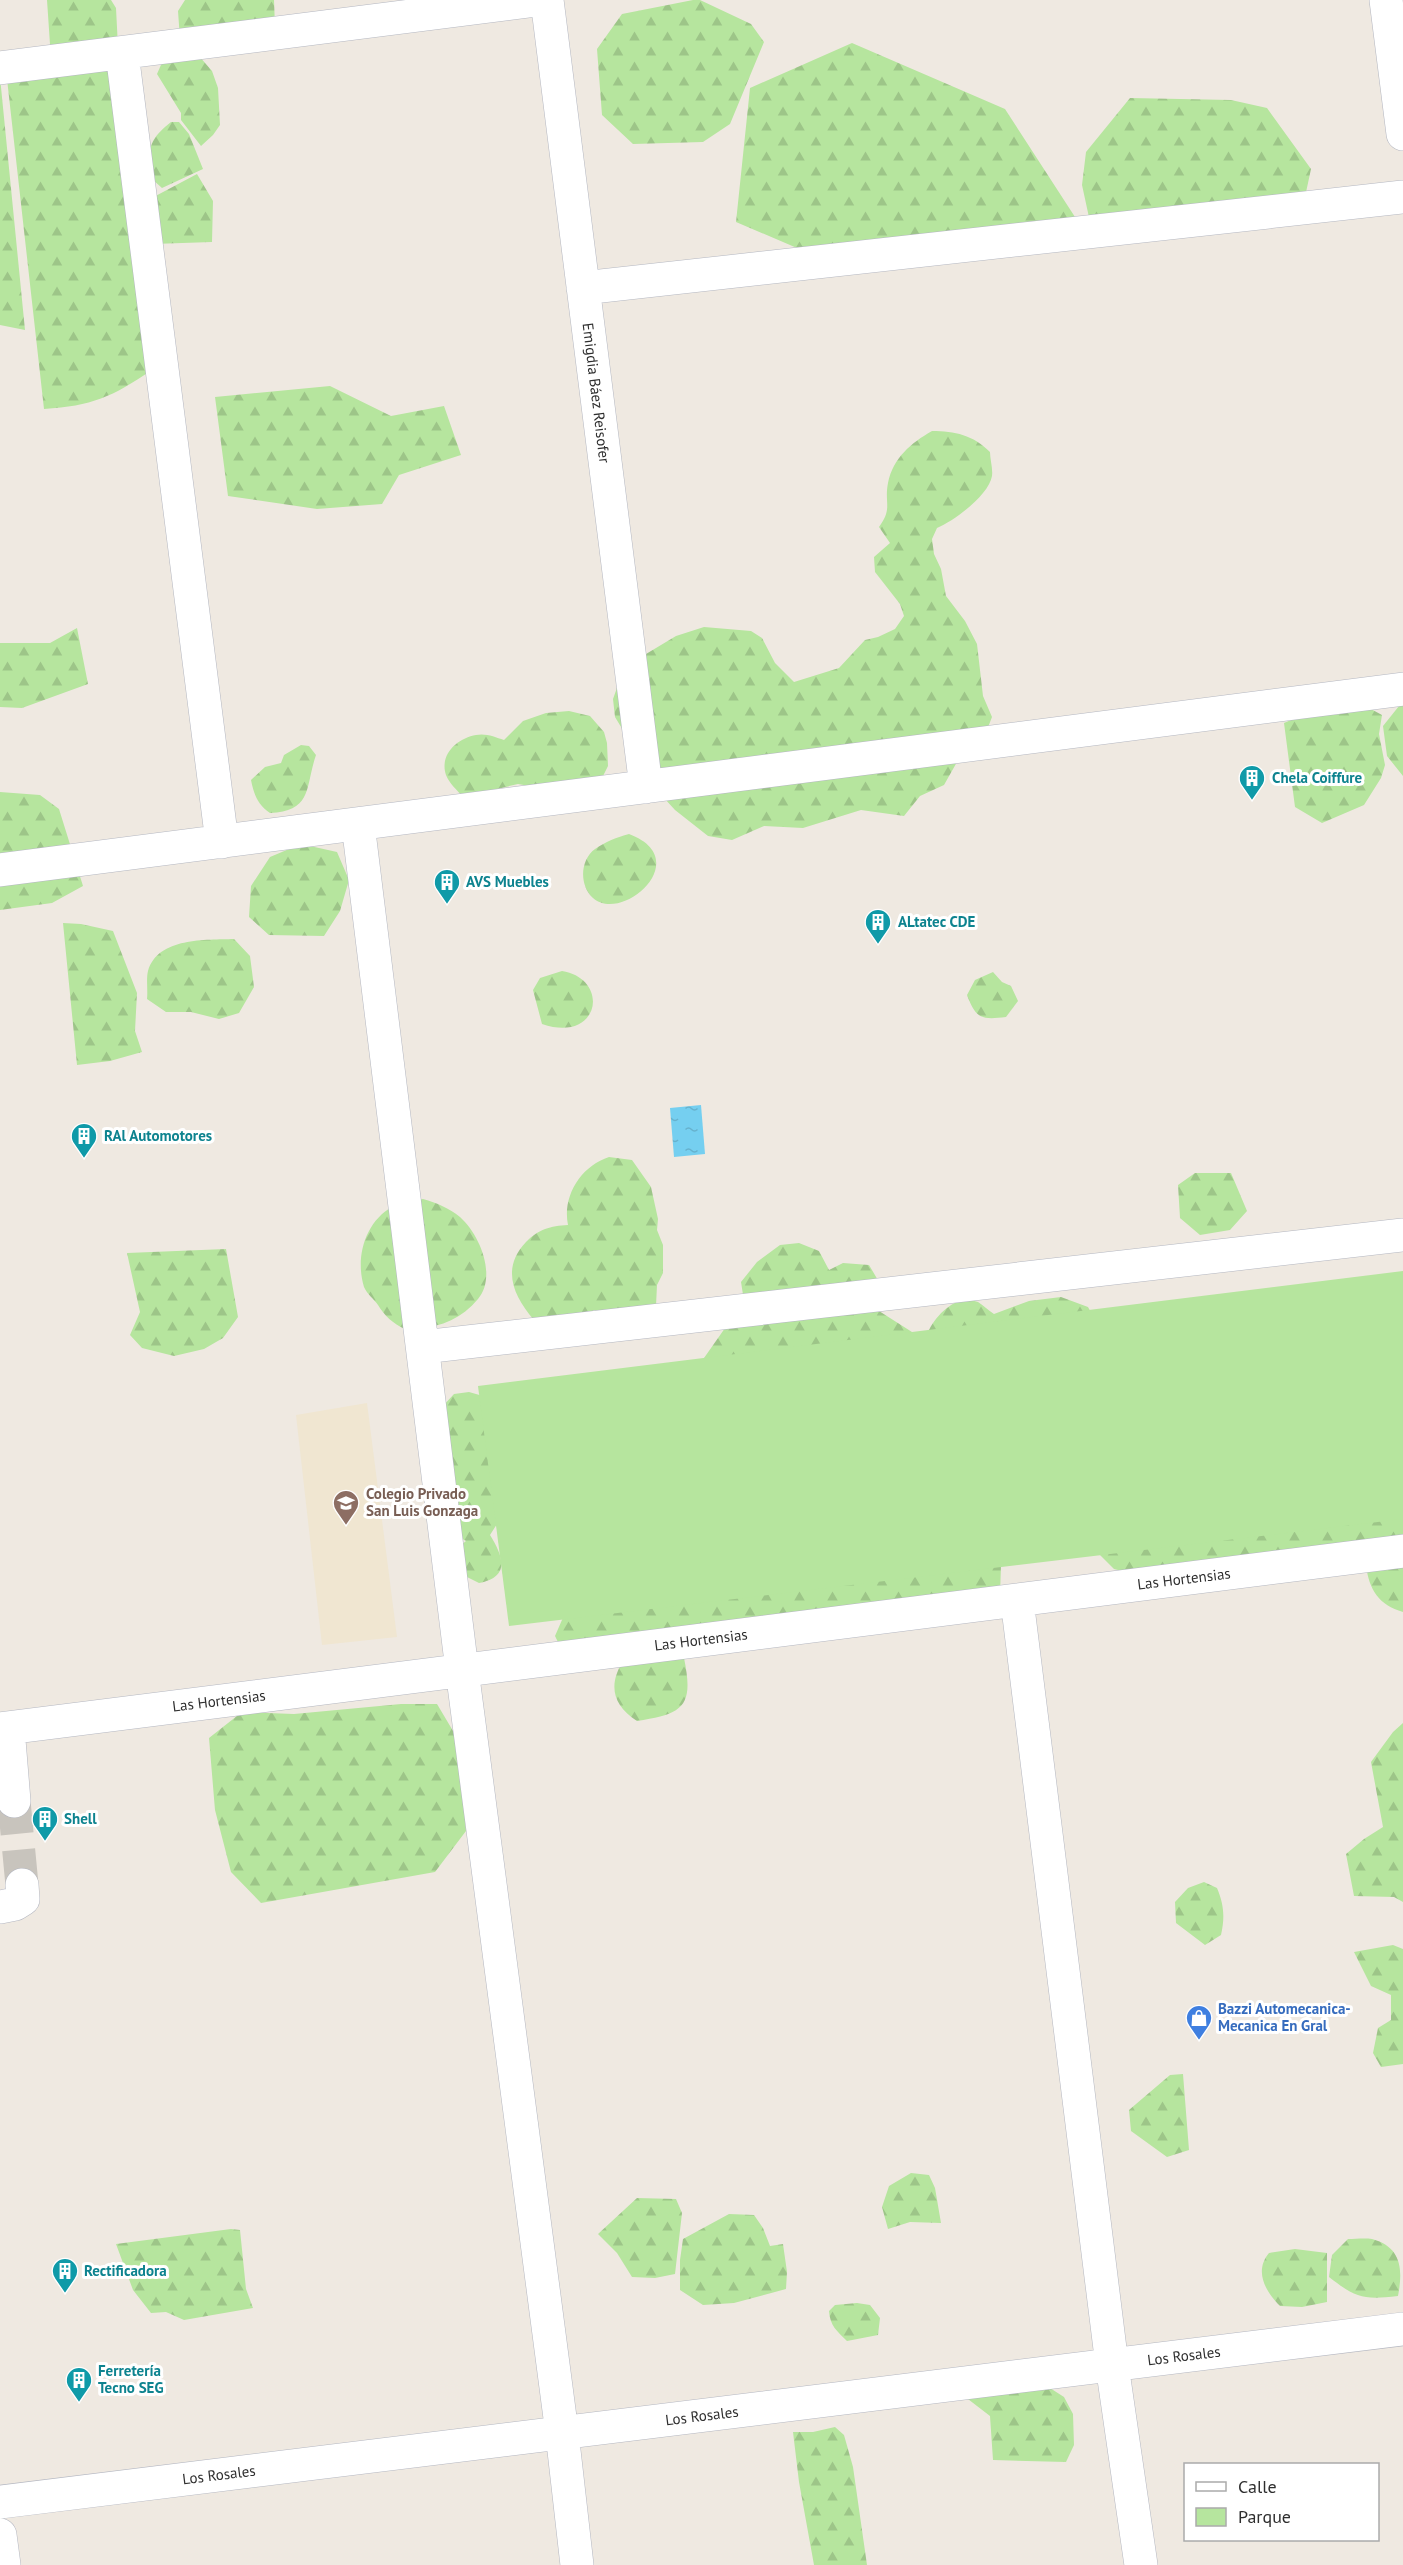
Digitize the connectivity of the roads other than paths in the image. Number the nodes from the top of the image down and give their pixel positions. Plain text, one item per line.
1 (537, 0) edge
2 (547, 0) edge
3 (1386, 0) edge
4 (122, 52) junction
5 (0, 68) edge
6 (1403, 134) edge
7 (1403, 197) edge
8 (583, 288) junction
9 (1403, 689) edge
10 (646, 787) junction
11 (358, 824) junction
12 (222, 842) junction
13 (0, 870) edge
14 (1403, 1235) edge
15 (423, 1347) junction
16 (1403, 1551) edge
17 (1017, 1600) junction
18 (462, 1670) junction
19 (4, 1728) edge
20 (14, 1802) tunnel mouth
21 (1403, 2329) edge
22 (1112, 2365) junction
23 (562, 2433) junction
24 (0, 2502) edge
25 (0, 2535) edge
26 (4, 2565) edge
27 (577, 2565) edge
28 (1141, 2565) edge

1 - 4 street
2 - 8 street, Emigdia Báez Reisofer
3 - 6 street
4 - 5 street
4 - 12 street
7 - 8 street
8 - 10 street, Emigdia Báez Reisofer
9 - 10 street
10 - 11 street
11 - 12 street
11 - 15 street
12 - 13 street
14 - 15 street
15 - 18 street
16 - 17 street, Las Hortensias
17 - 18 street, Las Hortensias
17 - 22 street
18 - 19 street, Las Hortensias
18 - 23 street
19 - 20 street
21 - 22 street, Los Rosales
22 - 23 street, Los Rosales
22 - 28 street
23 - 24 street, Los Rosales
23 - 27 street
25 - 26 street

